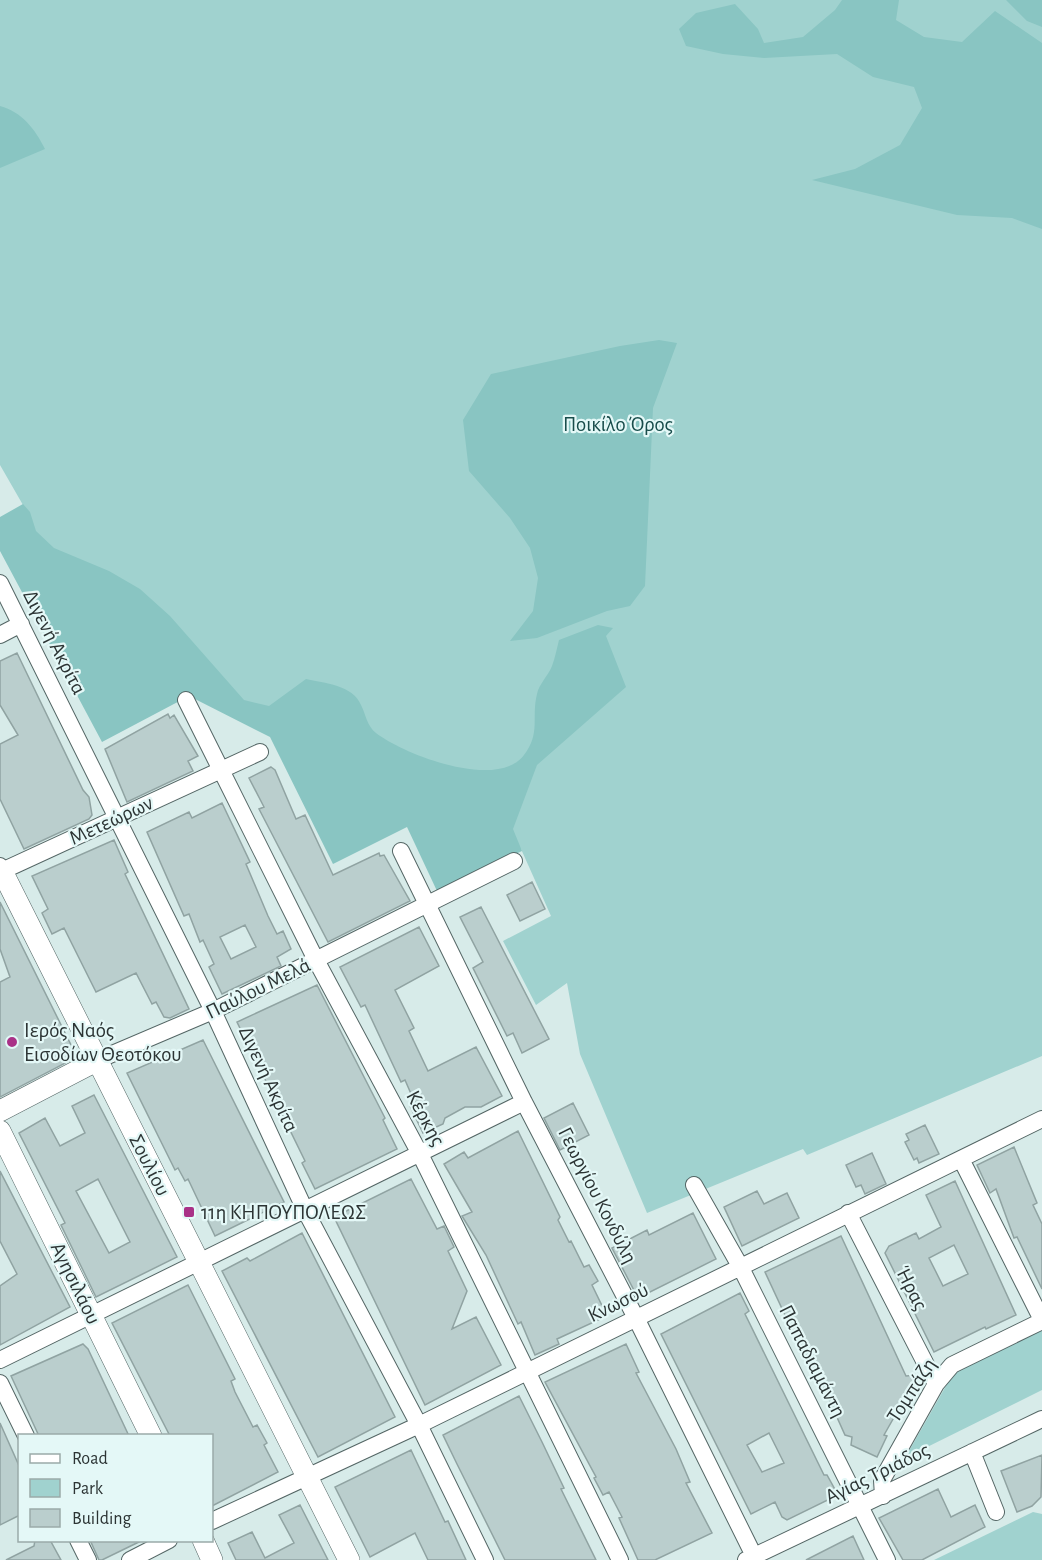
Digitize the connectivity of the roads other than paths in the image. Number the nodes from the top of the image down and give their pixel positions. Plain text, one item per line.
1 (0, 583) edge
2 (21, 624) junction
3 (0, 634) edge
4 (186, 700) dead end
5 (260, 752) dead end
6 (222, 769) junction
7 (117, 817) junction
8 (401, 851) dead end
9 (514, 861) dead end
10 (1, 870) edge
11 (428, 902) junction
12 (316, 960) junction
13 (213, 1011) junction
14 (98, 1060) junction
15 (524, 1102) junction
16 (0, 1111) edge
17 (1042, 1119) edge
18 (0, 1131) edge
19 (420, 1154) junction
20 (961, 1159) junction
21 (694, 1185) dead end
22 (305, 1210) junction
23 (848, 1213) junction
24 (199, 1262) junction
25 (740, 1266) junction
26 (92, 1315) junction
27 (636, 1318) junction
28 (1042, 1320) edge
29 (0, 1360) edge
30 (529, 1371) junction
31 (0, 1383) edge
32 (936, 1384) junction
33 (419, 1425) junction
34 (1037, 1425) edge
35 (25, 1434) edge
36 (150, 1434) edge
37 (972, 1452) junction
38 (308, 1478) junction
39 (883, 1496) junction
40 (861, 1507) junction
41 (996, 1512) dead end
42 (213, 1521) edge
43 (79, 1542) edge
44 (166, 1542) edge
45 (204, 1542) edge
46 (752, 1559) edge
47 (88, 1560) edge
48 (130, 1560) edge
49 (212, 1560) edge
50 (349, 1560) edge
51 (485, 1560) edge
52 (620, 1560) edge
53 (887, 1560) edge

1 - 2 street, Διγενή Ακρίτα
2 - 3 street
2 - 7 street, Διγενή Ακρίτα
4 - 6 street, Κέρκης
5 - 6 street, Μετεώρων
6 - 7 street, Μετεώρων
6 - 12 street, Κέρκης
7 - 10 street, Μετεώρων
7 - 13 street, Διγενή Ακρίτα
8 - 11 street, Γεωργίου Κονδύλη
9 - 11 street, Παύλου Μελά
10 - 14 street, Σουλίου
11 - 12 street, Παύλου Μελά
11 - 15 street, Γεωργίου Κονδύλη
12 - 13 street, Παύλου Μελά
12 - 19 street, Κέρκης
13 - 14 street, Παύλου Μελά
13 - 22 street, Διγενή Ακρίτα
14 - 16 street, Παύλου Μελά
14 - 24 street, Σουλίου
15 - 19 street
15 - 27 street, Γεωργίου Κονδύλη
17 - 20 street, Κνωσού
18 - 26 street, Αγησιλάου
19 - 22 street
19 - 30 street, Κέρκης
20 - 23 street, Κνωσού
20 - 28 street
21 - 25 street, Παπαδιαμάντη
22 - 24 street
22 - 33 street, Διγενή Ακρίτα
23 - 25 street, Κνωσού
23 - 32 street, Ήρας
24 - 26 street
24 - 38 street, Σουλίου
25 - 27 street, Κνωσού
25 - 40 street, Παπαδιαμάντη
26 - 29 street
26 - 36 street, Αγησιλάου
27 - 30 street, Κνωσού
27 - 46 street, Γεωργίου Κονδύλη
28 - 32 street, Τομπάζη
30 - 33 street, Κνωσού
30 - 52 street, Κέρκης
31 - 35 street
32 - 39 street, Τομπάζη
33 - 38 street, Κνωσού
33 - 51 street, Διγενή Ακρίτα
34 - 37 street, Αγίας Τριάδος
37 - 39 street, Αγίας Τριάδος
37 - 41 street
38 - 42 street, Κνωσού
38 - 50 street, Σουλίου
39 - 40 street, Αγίας Τριάδος
40 - 46 street, Αγίας Τριάδος
40 - 53 street, Παπαδιαμάντη
43 - 47 street
44 - 48 street
45 - 49 street

